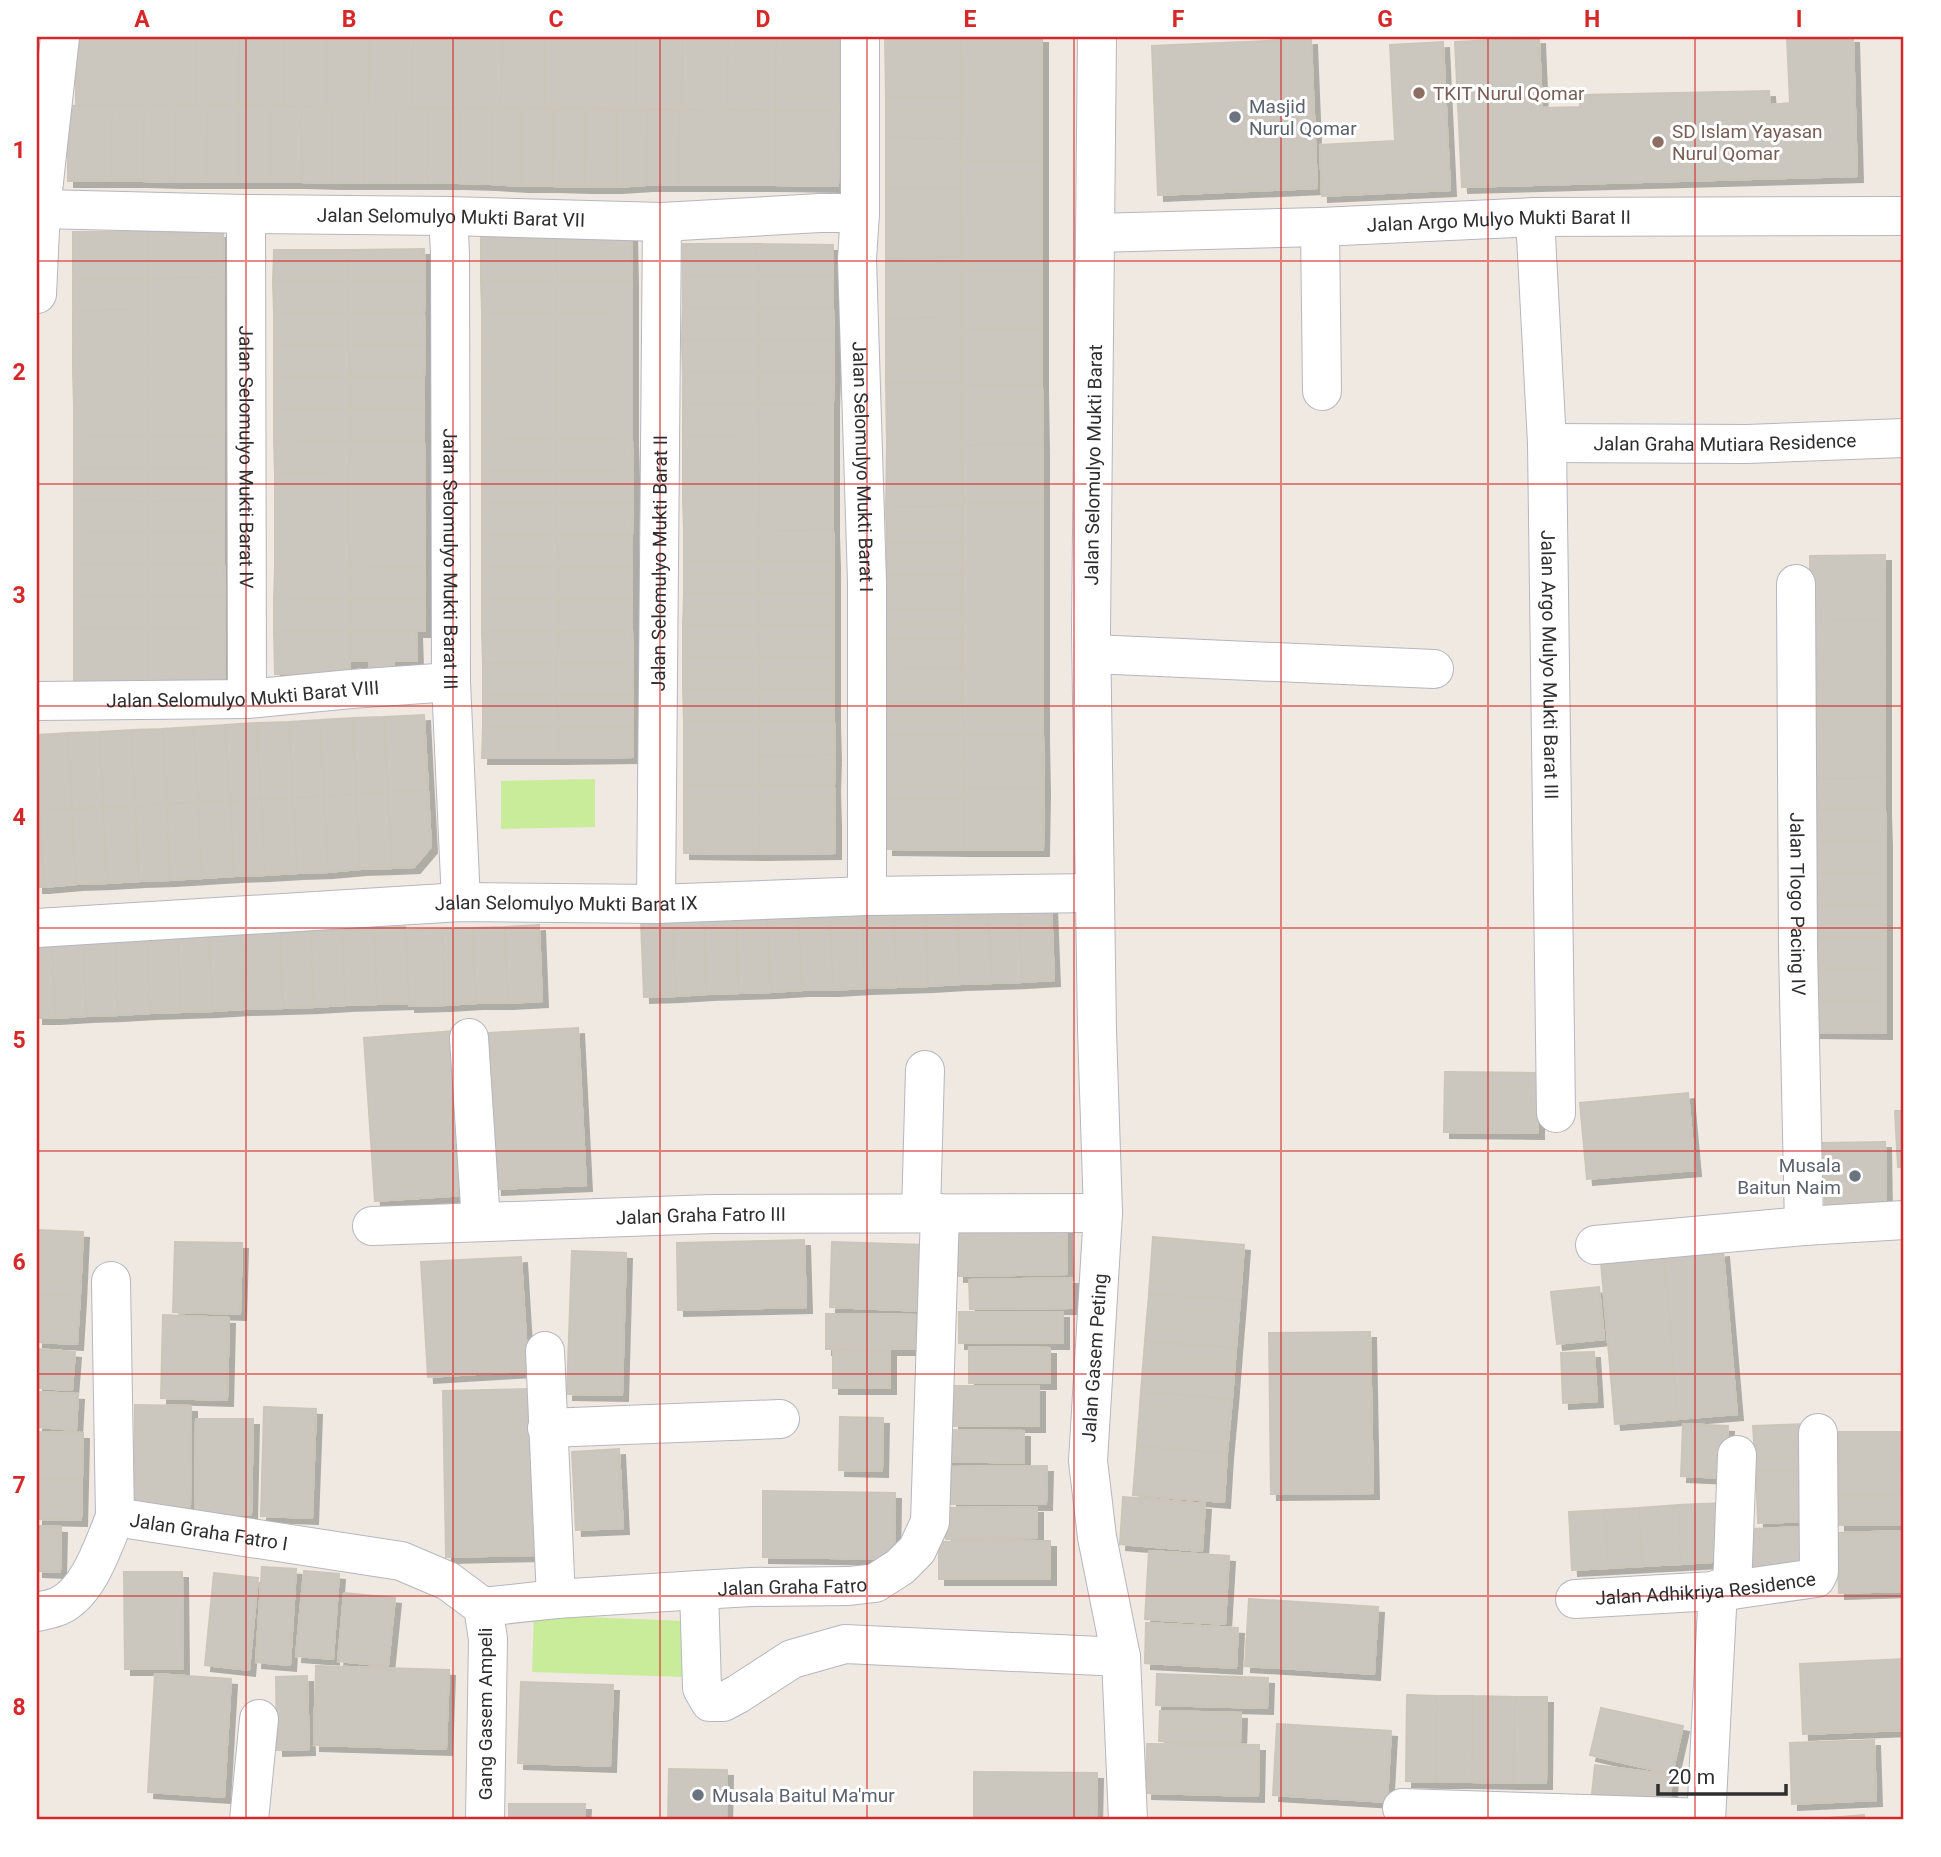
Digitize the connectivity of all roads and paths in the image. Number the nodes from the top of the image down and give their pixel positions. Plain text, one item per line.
1 (60, 37) edge
2 (860, 37) edge
3 (1097, 37) edge
4 (41, 209) junction
5 (860, 213) junction
6 (246, 214) junction
7 (448, 216) junction
8 (1904, 216) edge
9 (1535, 217) junction
10 (662, 222) junction
11 (1320, 227) junction
12 (1095, 233) junction
13 (37, 294) edge
14 (1322, 391) dead end
15 (1904, 438) edge
16 (1547, 443) junction
17 (1796, 584) dead end
18 (1092, 654) junction
19 (1434, 669) dead end
20 (451, 682) junction
21 (247, 699) junction
22 (37, 701) edge
23 (1095, 893) junction
24 (867, 896) junction
25 (461, 902) junction
26 (656, 904) junction
27 (37, 928) edge
28 (469, 1038) dead end
29 (925, 1070) dead end
30 (1556, 1113) dead end
31 (931, 1213) junction
32 (1103, 1213) junction
33 (1904, 1220) edge
34 (481, 1222) junction
35 (372, 1226) dead end
36 (1804, 1226) junction
37 (1595, 1245) dead end
38 (111, 1281) dead end
39 (545, 1351) dead end
40 (780, 1419) dead end
41 (548, 1428) junction
42 (1818, 1433) dead end
43 (1737, 1454) dead end
44 (115, 1517) junction
45 (699, 1590) junction
46 (1725, 1590) junction
47 (1575, 1599) dead end
48 (556, 1600) junction
49 (483, 1607) junction
50 (37, 1612) edge
51 (1121, 1657) junction
52 (259, 1719) dead end
53 (1402, 1808) dead end
54 (1706, 1819) edge
55 (249, 1820) edge
56 (485, 1820) edge
57 (1128, 1820) edge

1 - 4 street
2 - 5 street, Jalan Selomulyo Mukti Barat I
3 - 12 street, Jalan Selomulyo Mukti Barat
4 - 6 street, Jalan Selomulyo Mukti Barat VII
4 - 13 street
5 - 10 street, Jalan Selomulyo Mukti Barat VII
5 - 24 street, Jalan Selomulyo Mukti Barat I
6 - 7 street, Jalan Selomulyo Mukti Barat VII
6 - 21 street, Jalan Selomulyo Mukti Barat IV
7 - 10 street, Jalan Selomulyo Mukti Barat VII
7 - 20 street, Jalan Selomulyo Mukti Barat III
8 - 9 street, Jalan Argo Mulyo Mukti Barat II
9 - 11 street, Jalan Argo Mulyo Mukti Barat II
9 - 16 street, Jalan Argo Mulyo Mukti Barat III
10 - 26 street, Jalan Selomulyo Mukti Barat II
11 - 12 street, Jalan Argo Mulyo Mukti Barat II
11 - 14 street
12 - 18 street, Jalan Selomulyo Mukti Barat
15 - 16 street, Jalan Graha Mutiara Residence
16 - 30 street, Jalan Argo Mulyo Mukti Barat III
17 - 36 street, Jalan Tlogo Pacing IV
18 - 19 street
18 - 23 street, Jalan Selomulyo Mukti Barat
20 - 21 street, Jalan Selomulyo Mukti Barat VIII
20 - 25 street, Jalan Selomulyo Mukti Barat III
21 - 22 street, Jalan Selomulyo Mukti Barat VIII
23 - 24 street, Jalan Selomulyo Mukti Barat IX
23 - 32 street, Jalan Gasem Peting
24 - 26 street, Jalan Selomulyo Mukti Barat IX
25 - 26 street, Jalan Selomulyo Mukti Barat IX
25 - 27 street, Jalan Selomulyo Mukti Barat IX
28 - 34 street
29 - 31 street
31 - 32 street, Jalan Graha Fatro III
31 - 34 street, Jalan Graha Fatro III
31 - 45 street, Jalan Graha Fatro
32 - 51 street, Jalan Gasem Peting
33 - 36 street
34 - 35 street, Jalan Graha Fatro III
36 - 37 street
38 - 44 street, Jalan Graha Fatro I
39 - 41 street
40 - 41 street
41 - 48 street
42 - 46 street, Jalan Adhikriya Residence
43 - 46 street
44 - 49 street, Jalan Graha Fatro I
44 - 50 street
45 - 48 street, Jalan Graha Fatro
45 - 51 street
46 - 47 street, Jalan Adhikriya Residence
46 - 54 street
48 - 49 street, Jalan Graha Fatro
49 - 56 street, Gang Gasem Ampeli
51 - 57 street, Jalan Gasem Peting
52 - 55 street
53 - 54 street

